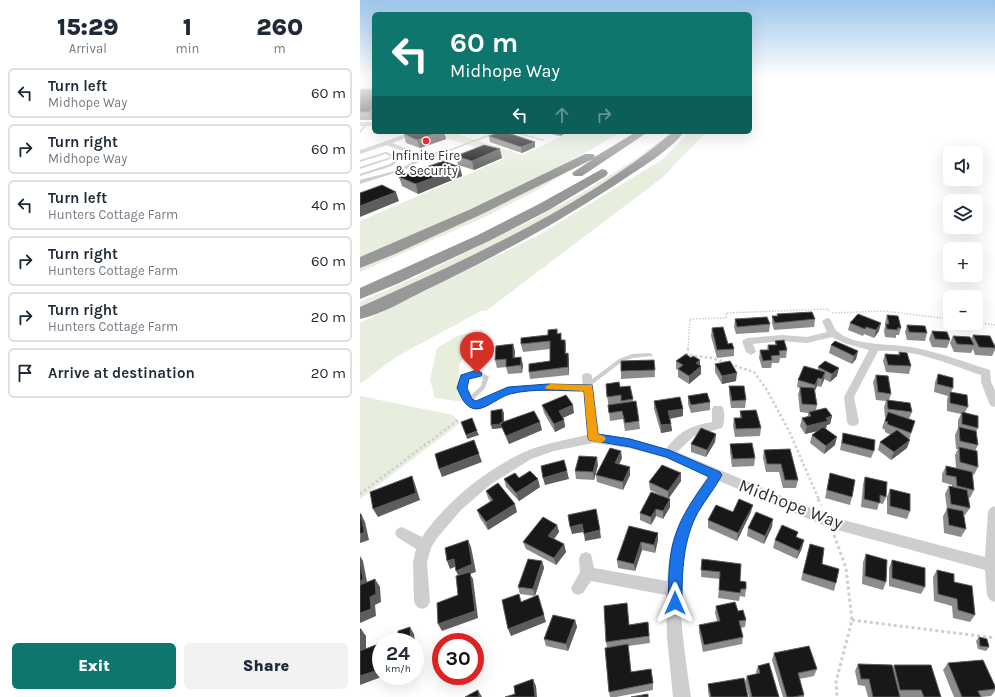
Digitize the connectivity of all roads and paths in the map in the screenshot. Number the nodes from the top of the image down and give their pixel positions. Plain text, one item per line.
1 (360, 124) edge
2 (371, 124) edge
3 (360, 132) edge
4 (412, 134) edge
5 (493, 134) edge
6 (520, 134) edge
7 (626, 134) edge
8 (640, 134) edge
9 (661, 134) edge
10 (677, 134) edge
11 (544, 140) dead end
12 (388, 143) junction
13 (446, 151) joint
14 (360, 152) edge
15 (394, 157) junction
16 (420, 158) junction
17 (431, 158) junction
18 (360, 161) edge
19 (438, 163) edge
20 (361, 169) edge
21 (368, 172) junction
22 (360, 175) edge
23 (376, 177) junction
24 (360, 182) edge
25 (360, 263) edge
26 (360, 281) edge
27 (360, 294) edge
28 (360, 314) edge
29 (828, 317) junction
30 (943, 318) edge
31 (983, 323) edge
32 (995, 325) edge
33 (833, 334) junction
34 (875, 348) junction
35 (751, 352) dead end
36 (650, 355) dead end
37 (687, 355) edge
38 (991, 372) edge
39 (588, 383) junction
40 (468, 401) junction
41 (995, 403) edge
42 (718, 409) dead end
43 (458, 420) dead end
44 (853, 422) dead end
45 (593, 438) junction
46 (669, 454) junction
47 (716, 475) junction
48 (360, 494) edge
49 (995, 512) edge
50 (402, 533) dead end
51 (424, 546) junction
52 (586, 559) dead end
53 (991, 565) junction
54 (588, 574) junction
55 (578, 588) dead end
56 (674, 589) junction
57 (995, 595) edge
58 (422, 602) dead end
59 (852, 620) dead end
60 (995, 638) edge
61 (682, 697) edge

1 - 2 street
2 - 3 lane
4 - 12 street
5 - 13 lane
6 - 11 lane
7 - 25 highway
8 - 26 highway
9 - 27 highway
10 - 28 highway
12 - 14 street
12 - 16 street
13 - 17 street
15 - 18 lane
15 - 20 lane
15 - 21 lane
16 - 17 street
16 - 23 street
17 - 19 street
20 - 21 lane
21 - 22 lane
21 - 23 lane
23 - 24 street
29 - 30 path
29 - 33 street
29 - 37 path
31 - 32 path
33 - 34 street
33 - 35 street
34 - 38 street
34 - 44 street
36 - 39 lane
38 - 41 street
39 - 40 lane
39 - 45 street
40 - 40 lane
42 - 46 street
43 - 48 path
45 - 46 street, Midhope Way
45 - 51 street, Midhope Way
46 - 47 street, Midhope Way
47 - 53 street, Midhope Way
47 - 56 street
49 - 53 street
50 - 51 street
51 - 58 street, Midhope Way
52 - 54 street
53 - 57 street
54 - 55 street
54 - 56 street
56 - 61 street
59 - 60 path

